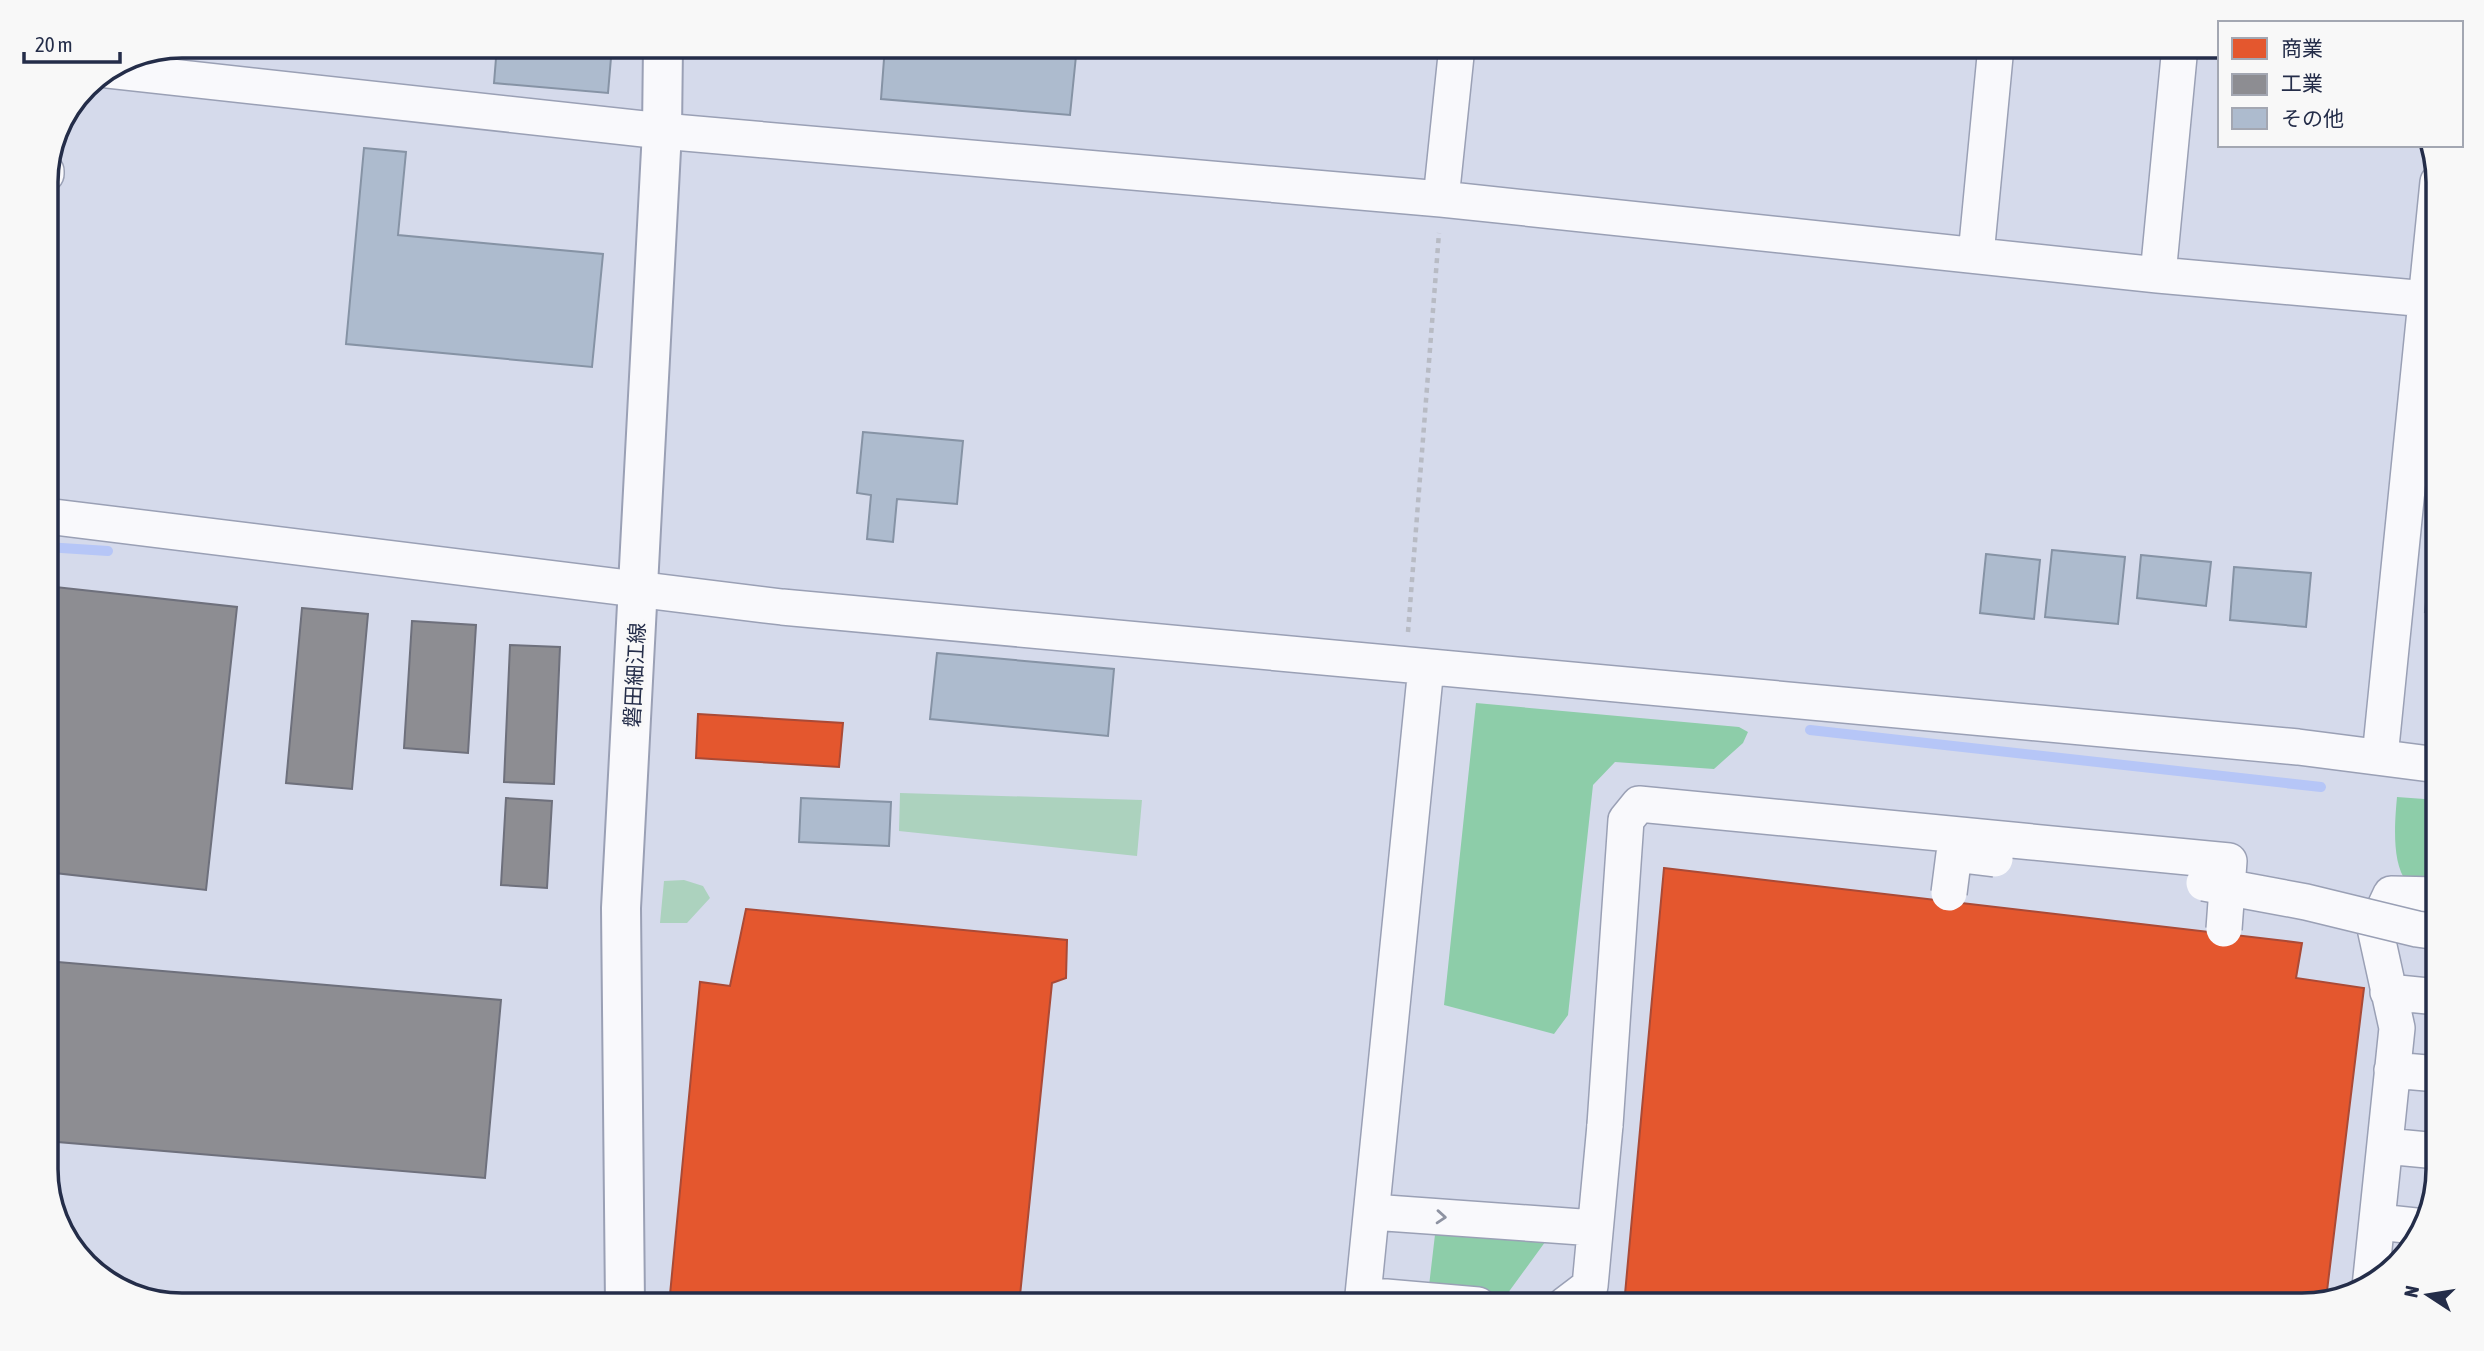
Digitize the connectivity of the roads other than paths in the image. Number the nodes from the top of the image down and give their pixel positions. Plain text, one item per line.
1 (663, 58) edge
2 (1456, 58) edge
3 (1995, 58) edge
4 (2179, 58) edge
5 (124, 72) edge
6 (662, 131) junction
7 (1441, 200) junction
8 (1976, 256) junction
9 (2158, 275) junction
10 (2426, 298) edge
11 (2426, 353) edge
12 (58, 517) edge
13 (639, 590) junction
14 (1415, 666) junction
15 (2381, 757) junction
16 (2426, 763) edge
17 (1948, 893) dead end
18 (2426, 895) edge
19 (2224, 929) dead end
20 (2426, 930) edge
21 (2386, 981) junction
22 (2426, 993) edge
23 (2392, 1070) junction
24 (2426, 1073) edge
25 (2385, 1146) junction
26 (2426, 1150) edge
27 (1373, 1212) junction
28 (2378, 1222) junction
29 (2413, 1226) edge
30 (1595, 1228) junction
31 (2372, 1272) edge
32 (625, 1293) edge
33 (1363, 1293) edge
34 (1581, 1293) edge

1 - 6 main road, 磐田細江線
2 - 7 street
3 - 8 street
4 - 9 street
5 - 6 street
6 - 7 street
6 - 13 main road, 磐田細江線
7 - 8 street
8 - 9 street
9 - 10 street
11 - 15 street
12 - 13 street
13 - 14 street
13 - 32 main road, 磐田細江線
14 - 15 street
14 - 27 street
15 - 16 street
17 - 20 street, bridge
18 - 21 street
19 - 30 street, bridge
21 - 22 street
21 - 23 street
23 - 24 street
23 - 25 street
25 - 26 street
25 - 28 street
27 -> 30 street
27 - 33 street
28 - 29 street
28 - 31 street
30 - 34 street

